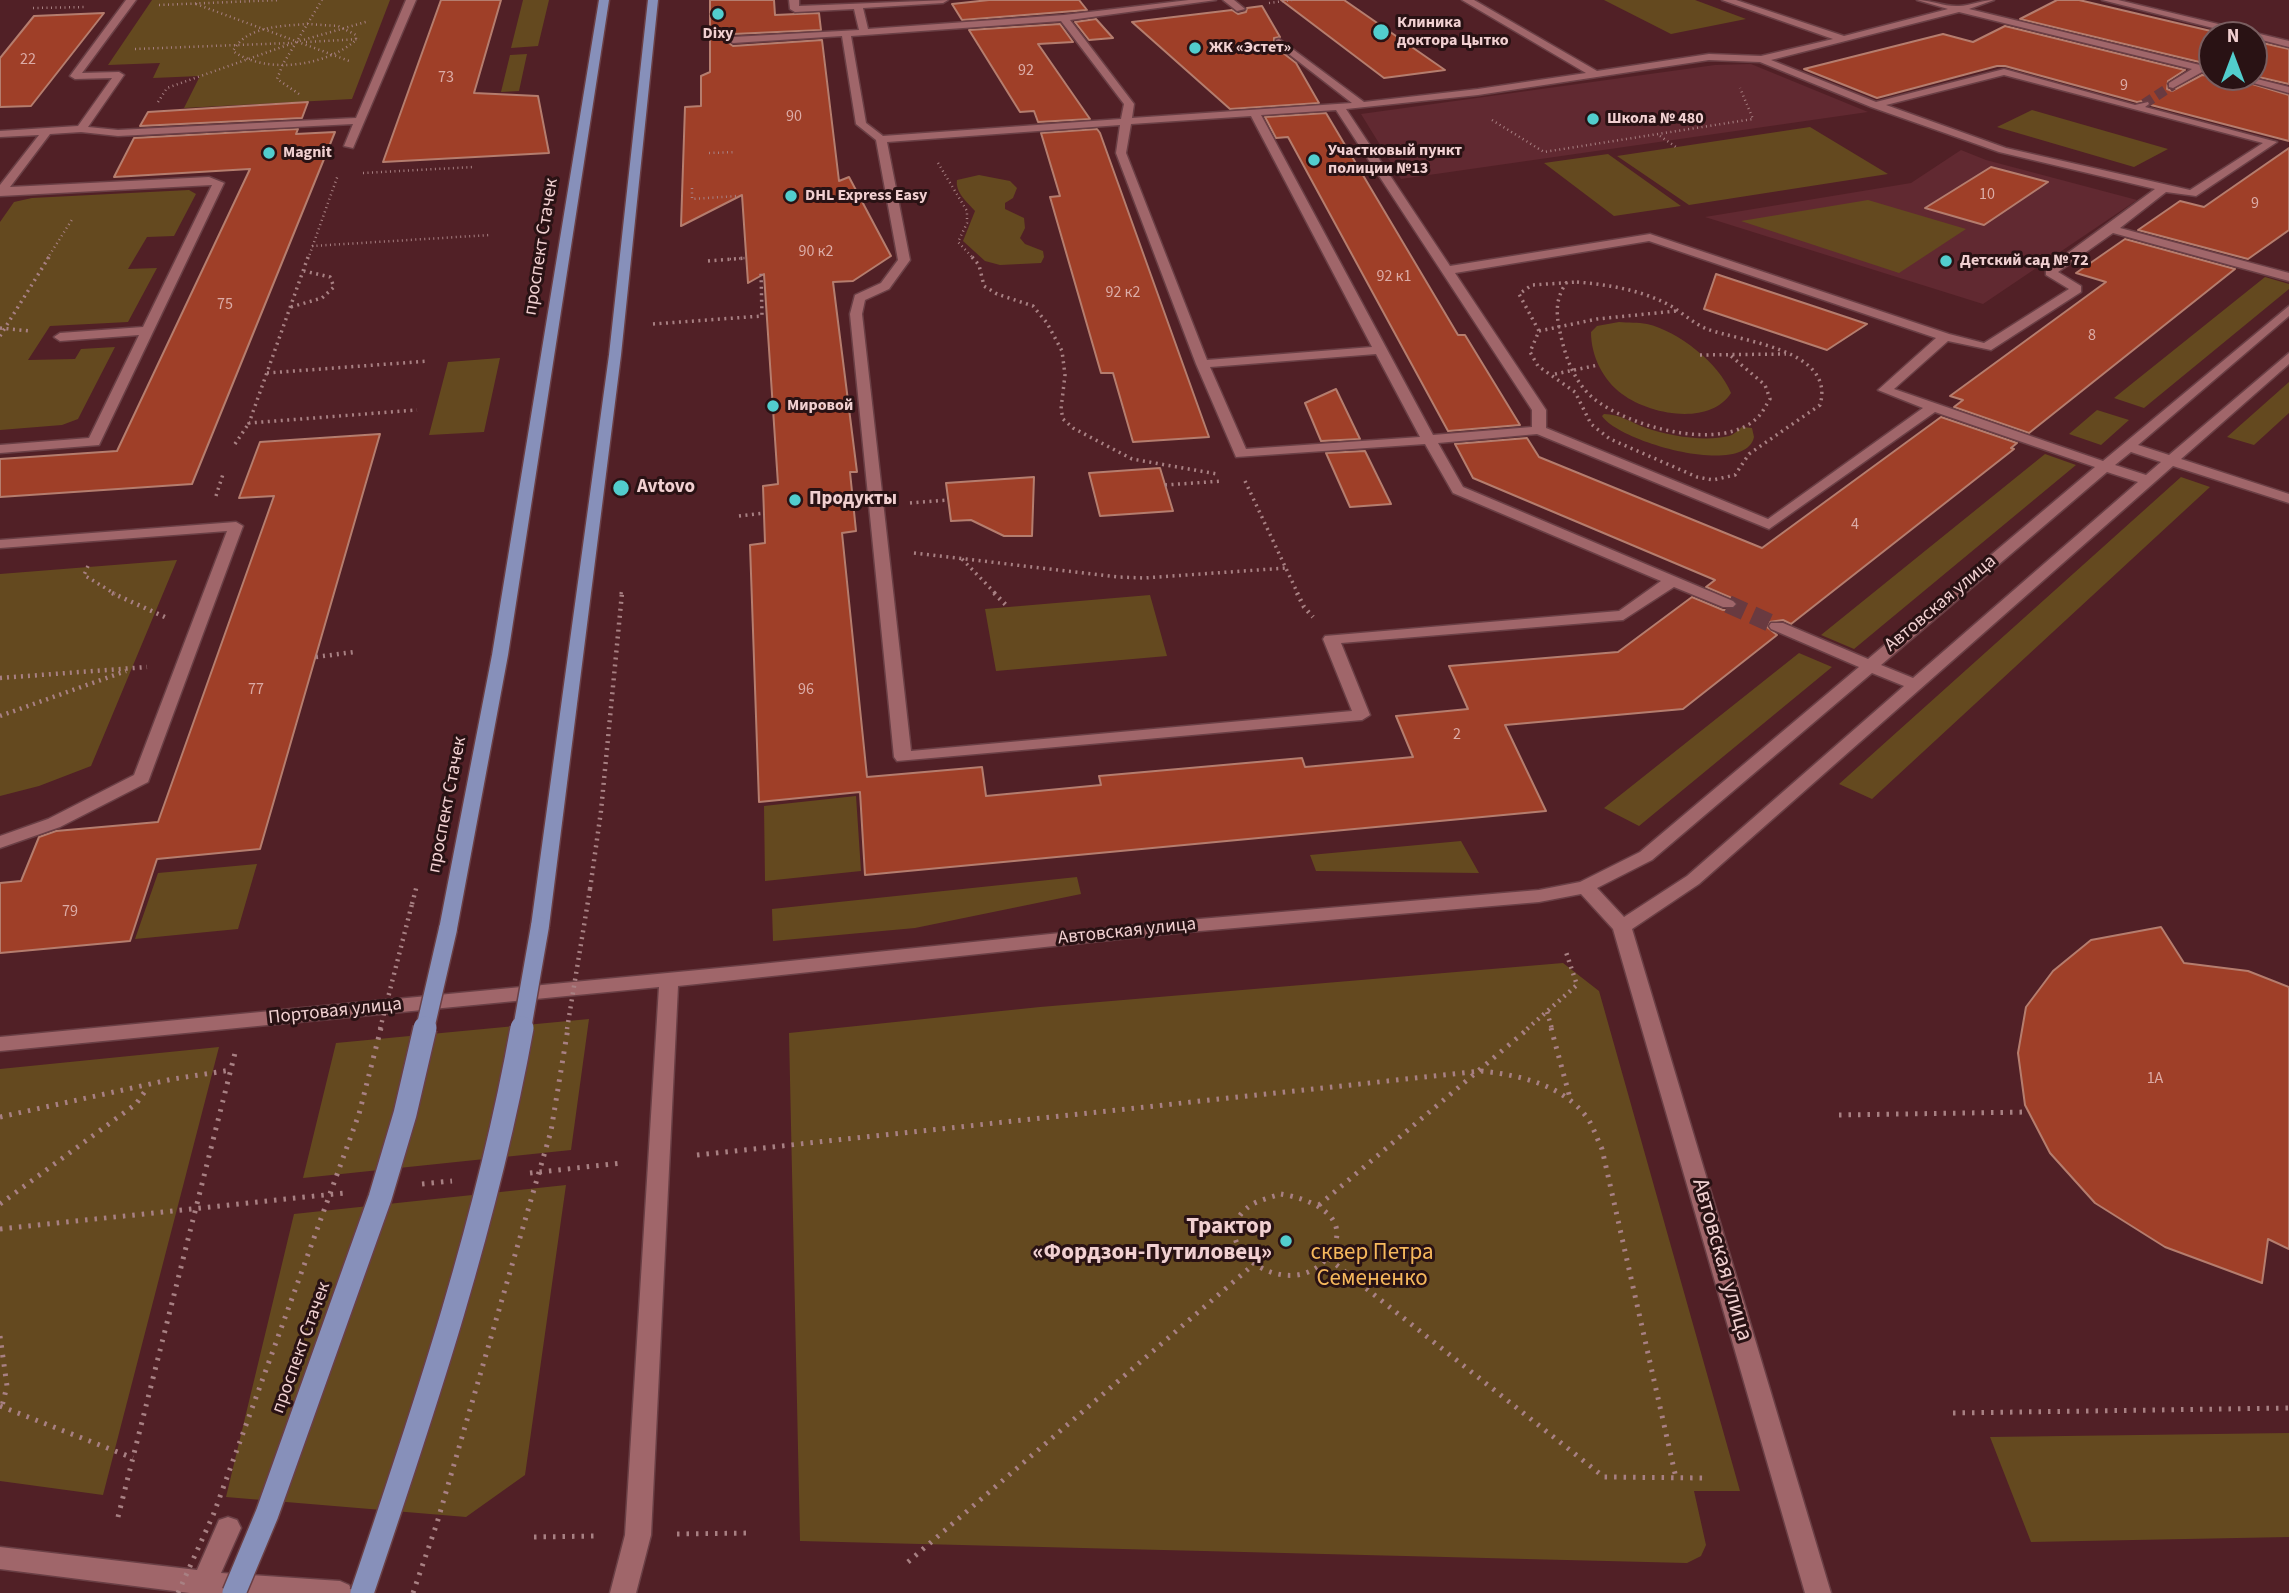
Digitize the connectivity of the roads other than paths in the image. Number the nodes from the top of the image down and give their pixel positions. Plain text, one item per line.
1 (411, 0) edge
2 (604, 0) edge
3 (653, 0) edge
4 (794, 0) edge
5 (943, 0) edge
6 (1211, 0) edge
7 (1228, 0) edge
8 (1467, 0) edge
9 (1727, 0) edge
10 (1922, 0) edge
11 (1989, 0) edge
12 (2113, 1) edge
13 (129, 3) edge
14 (878, 3) edge
15 (858, 6) junction
16 (1240, 9) dead end
17 (1959, 10) junction
18 (1064, 18) junction
19 (2198, 22) edge
20 (863, 33) junction
21 (846, 34) junction
22 (1845, 39) junction
23 (2268, 39) edge
24 (733, 40) dead end
25 (1279, 42) dead end
26 (2289, 44) edge
27 (1761, 59) junction
28 (2198, 67) edge
29 (2198, 73) edge
30 (1597, 75) junction
31 (2173, 85) tunnel mouth
32 (2268, 85) edge
33 (2289, 90) edge
34 (1362, 105) junction
35 (1875, 105) junction
36 (1339, 106) junction
37 (1254, 112) junction
38 (357, 121) junction
39 (1126, 122) junction
40 (81, 129) junction
41 (47, 131) junction
42 (0, 134) edge
43 (881, 139) junction
44 (349, 146) dead end
45 (2164, 188) junction
46 (1, 192) edge
47 (2111, 229) junction
48 (1448, 271) junction
49 (2289, 277) edge
50 (2289, 310) edge
51 (146, 331) junction
52 (60, 337) dead end
53 (1945, 337) junction
54 (1380, 350) junction
55 (2289, 357) edge
56 (1202, 363) junction
57 (1933, 407) junction
58 (1539, 430) junction
59 (1429, 440) junction
60 (2127, 446) junction
61 (0, 449) edge
62 (2171, 461) junction
63 (2104, 466) junction
64 (2148, 481) junction
65 (2289, 499) edge
66 (0, 544) edge
67 (1672, 581) junction
68 (1728, 604) tunnel mouth
69 (1777, 626) tunnel mouth
70 (1869, 666) junction
71 (1915, 685) junction
72 (0, 842) edge
73 (1585, 887) junction
74 (1622, 927) junction
75 (669, 980) junction
76 (0, 1044) edge
77 (228, 1528) dead end
78 (0, 1558) edge
79 (204, 1583) junction
80 (234, 1593) edge
81 (340, 1593) edge
82 (362, 1593) edge
83 (623, 1593) edge
84 (1818, 1593) edge

1 - 38 street
2 - 80 main road, проспект Стачек, bridge
3 - 82 main road, bridge
4 - 15 street
5 - 14 street
6 - 18 street
7 - 16 street
8 - 30 street
9 - 22 street
10 - 17 street
11 - 17 street
12 - 19 street
13 - 40 street
14 - 15 street
15 - 20 street
17 - 22 street
17 - 28 street
18 - 20 street
18 - 39 street
20 - 21 street
21 - 24 street
21 - 43 street
22 - 27 street
23 - 26 street
25 - 34 street
27 - 30 street
27 - 35 street
29 - 31 street
30 - 34 street
32 - 33 street
34 - 36 street
35 - 45 street
35 - 45 street
36 - 37 street
36 - 48 street
37 - 39 street
37 - 54 street
38 - 40 street
38 - 44 street
39 - 43 street
39 - 56 street
40 - 41 street
41 - 42 street
41 - 46 street
43 - 67 street
45 - 47 street
46 - 51 street
47 - 49 street
47 - 53 street
48 - 53 street
48 - 58 street
50 - 60 street, Автовская улица
51 - 52 street
51 - 61 street
53 - 57 street
54 - 56 street
54 - 59 street
55 - 62 street
56 - 59 street
57 - 58 street
57 - 63 street
58 - 59 street
59 - 67 street
60 - 62 street
60 - 63 street, Автовская улица
62 - 64 street
62 - 65 street
63 - 64 street
63 - 70 street, Автовская улица
64 - 71 street
66 - 72 street
67 - 68 street
69 - 70 street
70 - 71 street
70 - 73 street, Автовская улица
71 - 74 street
73 - 74 street, Автовская улица
73 - 75 street, Автовская улица
74 - 84 street, Автовская улица
75 - 76 street, Портовая улица
75 - 83 street
77 - 79 street
78 - 79 street
79 - 81 street

